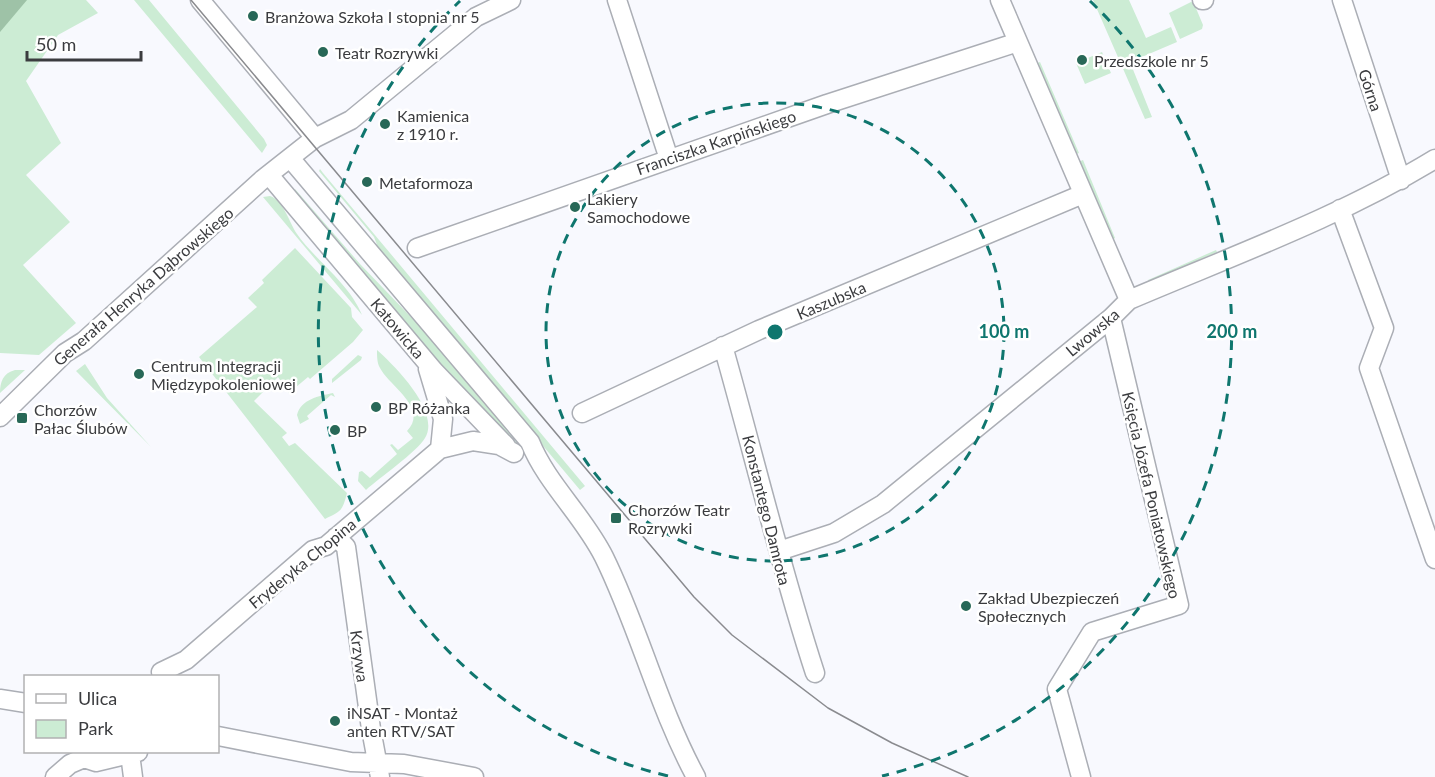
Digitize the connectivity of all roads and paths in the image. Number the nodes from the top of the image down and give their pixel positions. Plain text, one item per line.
1 (200, 0) edge
2 (511, 0) edge
3 (617, 0) edge
4 (1000, 0) edge
5 (1342, 0) edge
6 (1018, 42) junction
7 (315, 138) junction
8 (290, 159) junction
9 (669, 159) junction
10 (1435, 159) edge
11 (269, 175) junction
12 (1401, 180) junction
13 (1083, 194) junction
14 (1340, 209) junction
15 (417, 248) dead end
16 (1129, 300) junction
17 (1112, 318) junction
18 (723, 346) junction
19 (425, 361) junction
20 (582, 413) dead end
21 (0, 417) edge
22 (440, 449) junction
23 (514, 453) junction
24 (540, 467) junction
25 (336, 537) junction
26 (779, 551) junction
27 (1435, 559) edge
28 (815, 674) dead end
29 (159, 675) edge
30 (0, 699) edge
31 (24, 703) edge
32 (219, 736) edge
33 (134, 753) edge
34 (83, 755) edge
35 (379, 770) edge
36 (55, 777) edge
37 (133, 777) edge
38 (474, 777) edge
39 (696, 777) edge
40 (1081, 777) edge

1 - 7 street
2 - 7 street, Generała Henryka Dąbrowskiego
3 - 9 street
4 - 6 street
5 - 12 street, Górna
6 - 9 street, Franciszka Karpińskiego
6 - 13 street
7 - 8 street, Generała Henryka Dąbrowskiego
8 - 11 street, Generała Henryka Dąbrowskiego
8 - 24 street, Katowicka
9 - 15 street, Franciszka Karpińskiego
10 - 12 street, Lwowska
11 - 19 street, Katowicka
11 - 21 street, Generała Henryka Dąbrowskiego
12 - 14 street, Lwowska
13 - 16 street
13 - 18 street, Kaszubska
14 - 16 street, Lwowska
14 - 27 street
16 - 17 street, Lwowska
17 - 26 street, Lwowska
17 - 40 street, Księcia Józefa Poniatowskiego
18 - 20 street, Kaszubska
18 - 26 street, Konstantego Damrota
19 - 22 street
19 - 23 street, Katowicka
22 - 23 street
22 - 25 street, Fryderyka Chopina
23 - 24 street, Katowicka
24 - 39 street, Katowicka
25 - 29 street, Fryderyka Chopina
25 - 35 street, Krzywa
26 - 28 street, Konstantego Damrota
30 - 31 street
32 - 35 street
33 - 34 street
33 - 37 street
34 - 36 street
35 - 38 street

